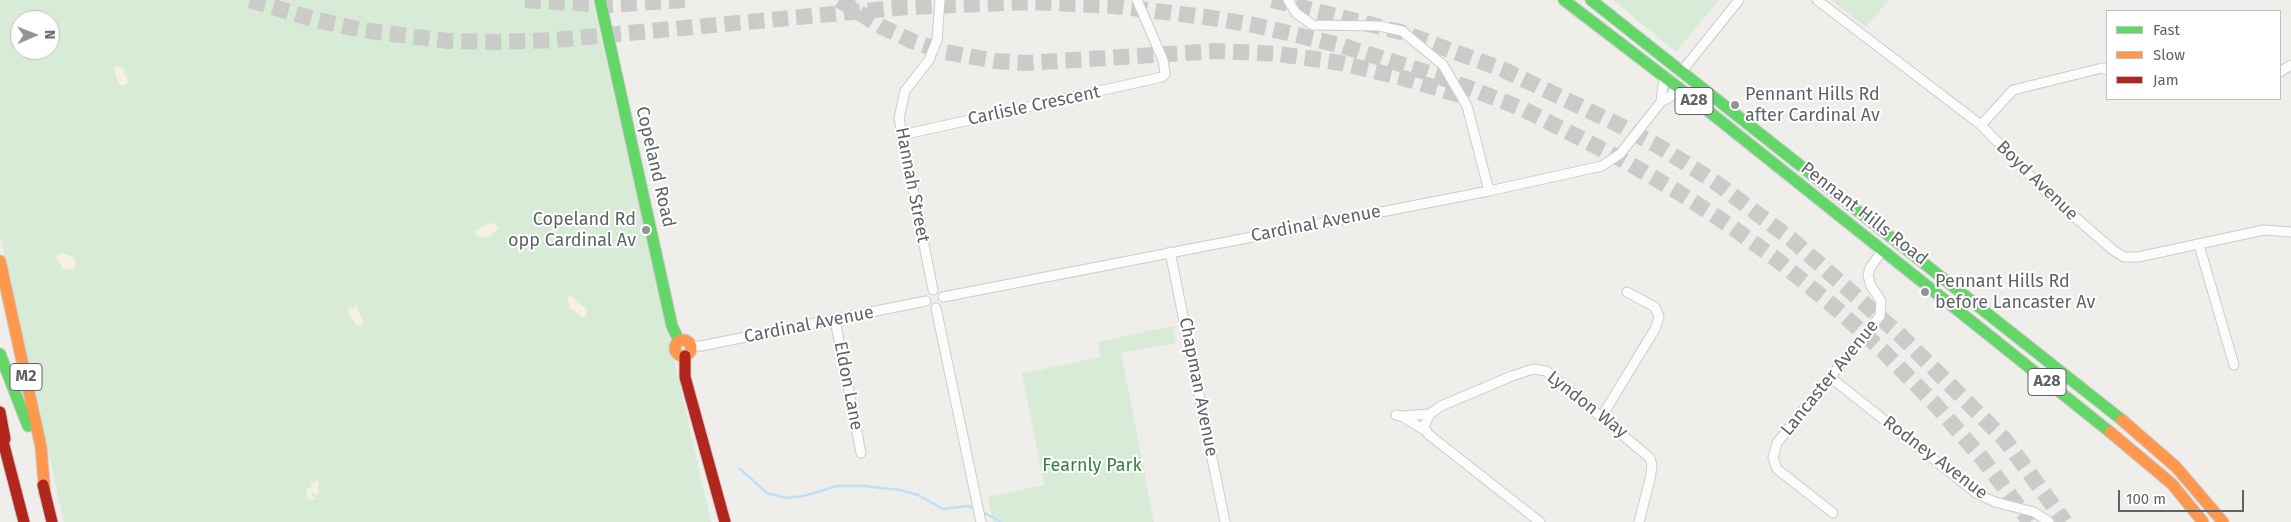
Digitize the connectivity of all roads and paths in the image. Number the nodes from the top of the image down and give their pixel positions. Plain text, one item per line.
1 (600, 0) edge
2 (940, 0) edge
3 (1137, 0) edge
4 (1288, 0) edge
5 (1564, 0) edge
6 (1591, 0) edge
7 (1739, 0) edge
8 (1817, 0) edge
9 (2106, 70) edge
10 (1674, 72) junction
11 (1677, 87) junction
12 (1690, 98) junction
13 (1661, 102) junction
14 (1981, 125) junction
15 (902, 135) junction
16 (1489, 191) junction
17 (2291, 232) edge
18 (2199, 245) junction
19 (1882, 251) junction
20 (1170, 252) junction
21 (0, 261) edge
22 (933, 290) junction
23 (1627, 292) dead end
24 (943, 297) junction
25 (926, 301) junction
26 (0, 308) edge
27 (936, 308) junction
28 (835, 320) junction
29 (688, 351) junction
30 (0, 354) edge
31 (2234, 365) dead end
32 (1830, 377) junction
33 (0, 412) edge
34 (1430, 414) junction
35 (1602, 416) junction
36 (28, 426) junction
37 (0, 430) edge
38 (1425, 430) junction
39 (0, 438) edge
40 (861, 453) dead end
41 (10, 468) junction
42 (45, 495) junction
43 (1833, 513) dead end
44 (981, 521) edge
45 (24, 522) edge
46 (52, 522) edge
47 (725, 522) edge
48 (1225, 522) edge
49 (1540, 522) edge
50 (1639, 522) edge
51 (2049, 522) edge
52 (2203, 522) edge
53 (2223, 522) edge

1 - 29 main road, Copeland Road
2 - 15 street, Hannah Street
3 - 15 street, Carlisle Crescent
4 - 16 street
5 - 10 main road, Pennant Hills Road / A28
6 - 10 main road, Pennant Hills Road / A28
7 - 10 street
8 - 14 street, Boyd Avenue
9 - 14 street
10 - 11 main road
10 - 12 main road
10 - 13 street
10 - 53 main road, Pennant Hills Road / A28
11 - 12 main road, Pennant Hills Road / A28
11 - 13 street, Cardinal Avenue
12 - 19 main road, Pennant Hills Road / A28
13 - 16 street, Cardinal Avenue
14 - 18 street, Boyd Avenue
15 - 22 street, Hannah Street
16 - 20 street, Cardinal Avenue
17 - 18 street, Boyd Avenue
18 - 31 street
19 - 32 street, Lancaster Avenue
19 - 52 main road, Pennant Hills Road / A28
20 - 24 street, Cardinal Avenue
20 - 48 street, Chapman Avenue
21 - 42 main road, M2
22 - 24 street
22 - 25 street
23 - 35 street
24 - 27 street
25 - 27 street
25 - 28 street, Cardinal Avenue
26 - 36 main road, M2
27 - 44 street
28 - 29 street, Cardinal Avenue
28 - 40 street, Eldon Lane
29 - 47 main road
30 - 36 main road
32 - 43 street, Lancaster Avenue
32 - 51 street, Rodney Avenue
33 - 41 main road
34 - 35 street, Lyndon Way
34 - 38 street
34 - 38 street, Lyndon Way
35 - 50 street, Lyndon Way
36 - 42 main road, M2
37 - 41 main road
38 - 49 street, Lyndon Way
39 - 41 main road
41 - 45 main road
42 - 46 main road, M2

